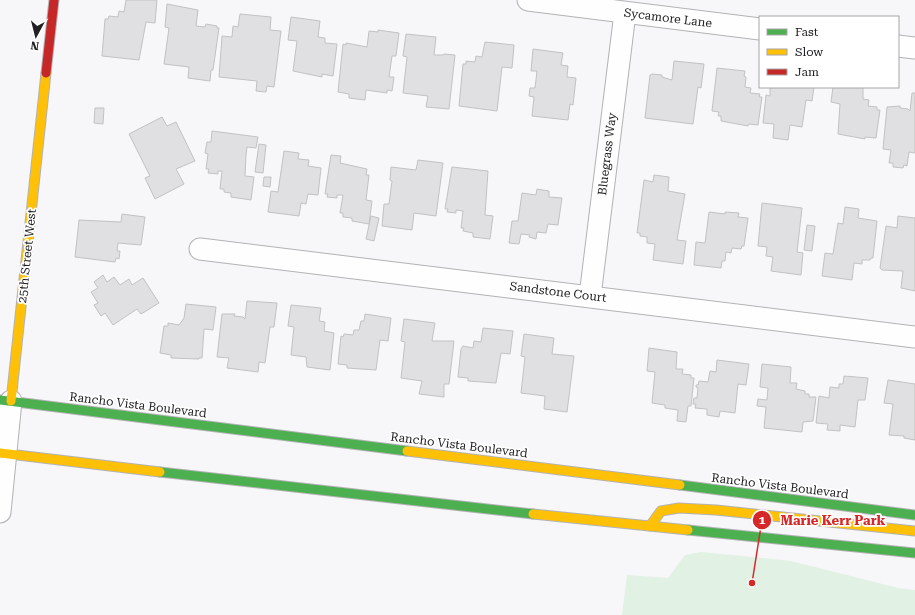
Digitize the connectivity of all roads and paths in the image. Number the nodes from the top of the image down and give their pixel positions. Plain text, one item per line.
1 (54, 0) edge
2 (528, 0) edge
3 (625, 12) junction
4 (759, 29) edge
5 (899, 46) edge
6 (915, 48) edge
7 (200, 249) dead end
8 (590, 296) junction
9 (915, 337) edge
10 (6, 400) edge
11 (3, 453) edge
12 (0, 512) edge
13 (915, 514) edge
14 (650, 526) junction
15 (915, 531) edge
16 (915, 553) edge

1 - 10 main road, 25th Street West
2 - 3 street, Sycamore Lane
3 - 4 street, Sycamore Lane
3 - 8 street, Bluegrass Way
5 - 6 street
7 - 8 street, Sandstone Court
8 - 9 street, Sandstone Court
10 - 11 street, 25th Street West
10 - 13 main road, Rancho Vista Boulevard
11 - 12 street, 25th Street West
11 - 14 main road
14 - 15 main road
14 - 16 main road

